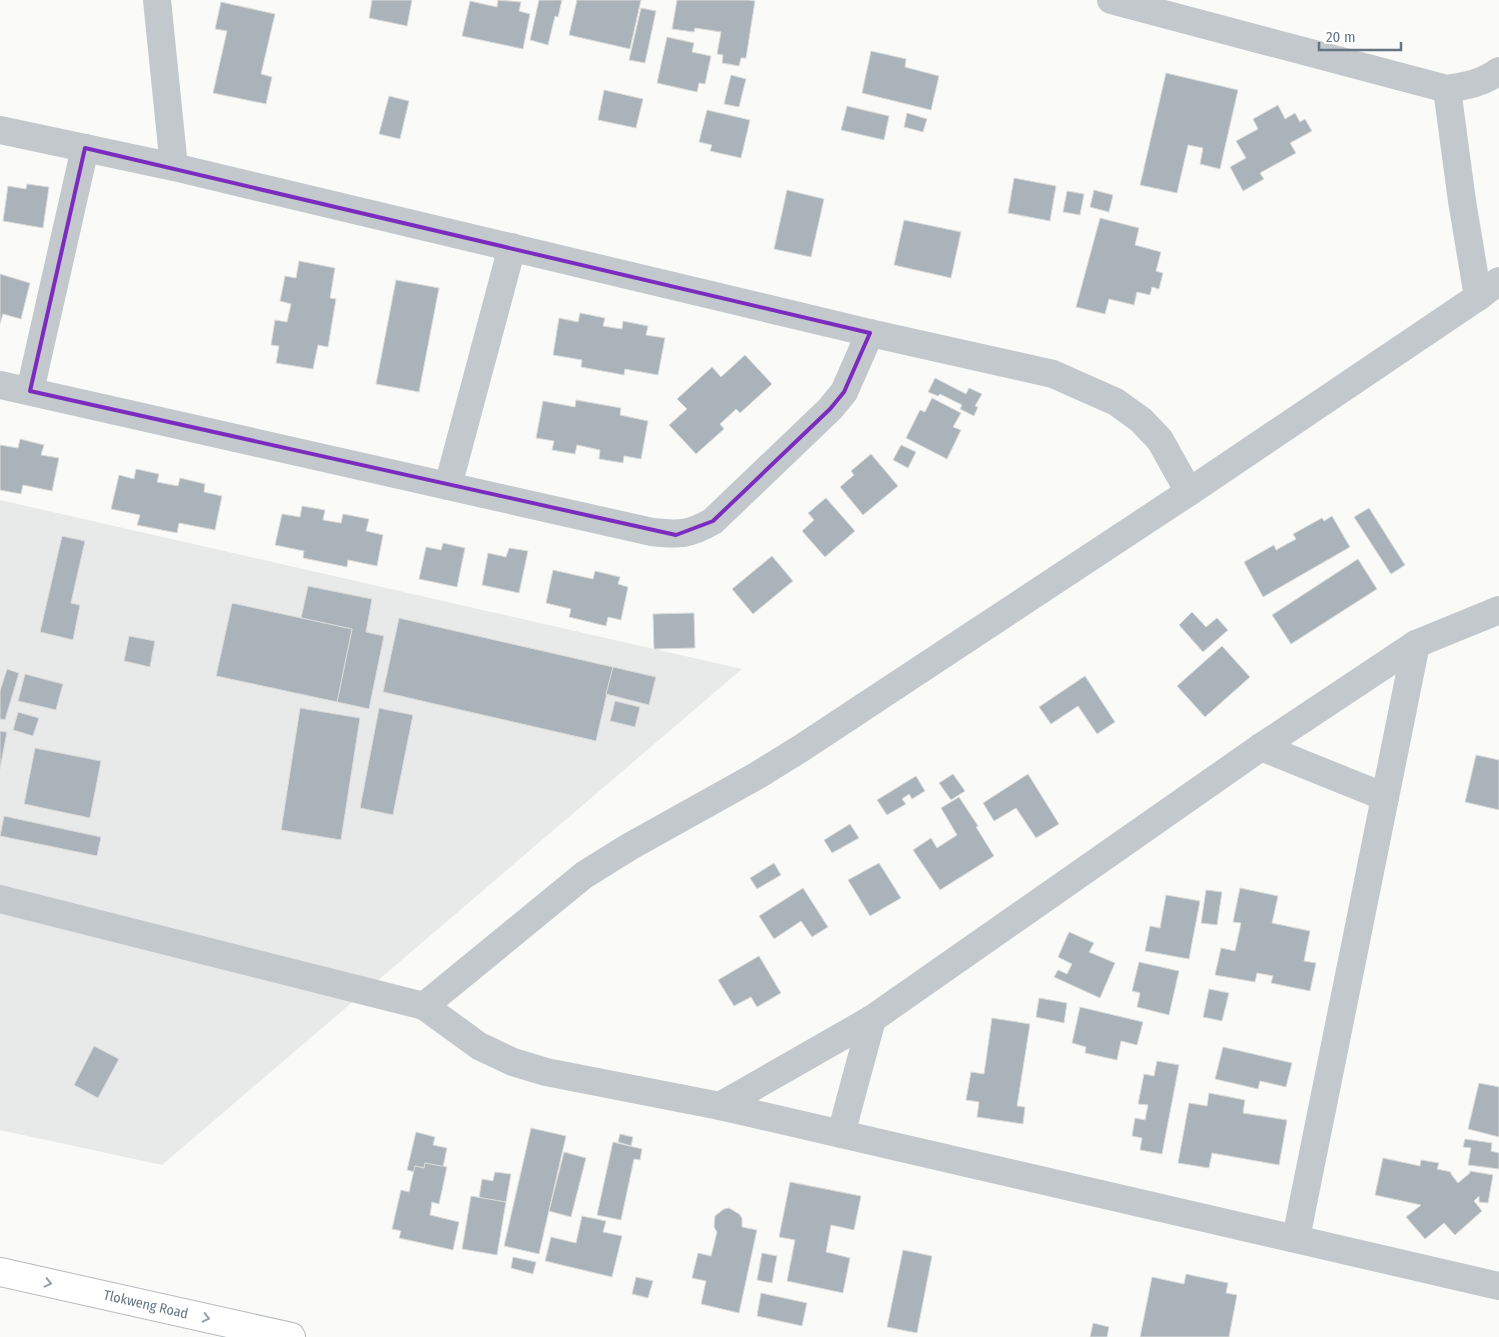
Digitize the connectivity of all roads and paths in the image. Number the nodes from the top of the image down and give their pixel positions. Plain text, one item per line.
1 (157, 0) edge
2 (1122, 1) edge
3 (1499, 72) edge
4 (1447, 89) junction
5 (0, 130) edge
6 (85, 148) junction
7 (174, 167) junction
8 (512, 247) junction
9 (1489, 289) edge
10 (870, 332) junction
11 (0, 385) edge
12 (30, 391) junction
13 (448, 486) junction
14 (1189, 492) junction
15 (1499, 610) edge
16 (1416, 644) junction
17 (1261, 747) junction
18 (1385, 797) junction
19 (0, 899) edge
20 (424, 1006) junction
21 (872, 1019) junction
22 (720, 1106) junction
23 (841, 1134) junction
24 (1296, 1238) junction
25 (0, 1272) edge
26 (1499, 1286) edge
27 (291, 1337) edge

1 - 7 street
2 - 4 street
3 - 4 street
4 - 9 street
5 - 6 street
6 - 7 street
6 - 12 street
7 - 8 street
8 - 10 street
8 - 13 street
9 - 14 street
10 - 13 street
10 - 14 street
11 - 12 street
12 - 13 street
14 - 20 street
15 - 16 street
16 - 17 street
16 - 18 street
17 - 18 street
17 - 21 street
18 - 24 street
19 - 20 street
20 - 22 street
21 - 22 street
21 - 23 street
22 - 23 street
23 - 24 street
24 - 26 street
25 -> 27 main road, Tlokweng Road

